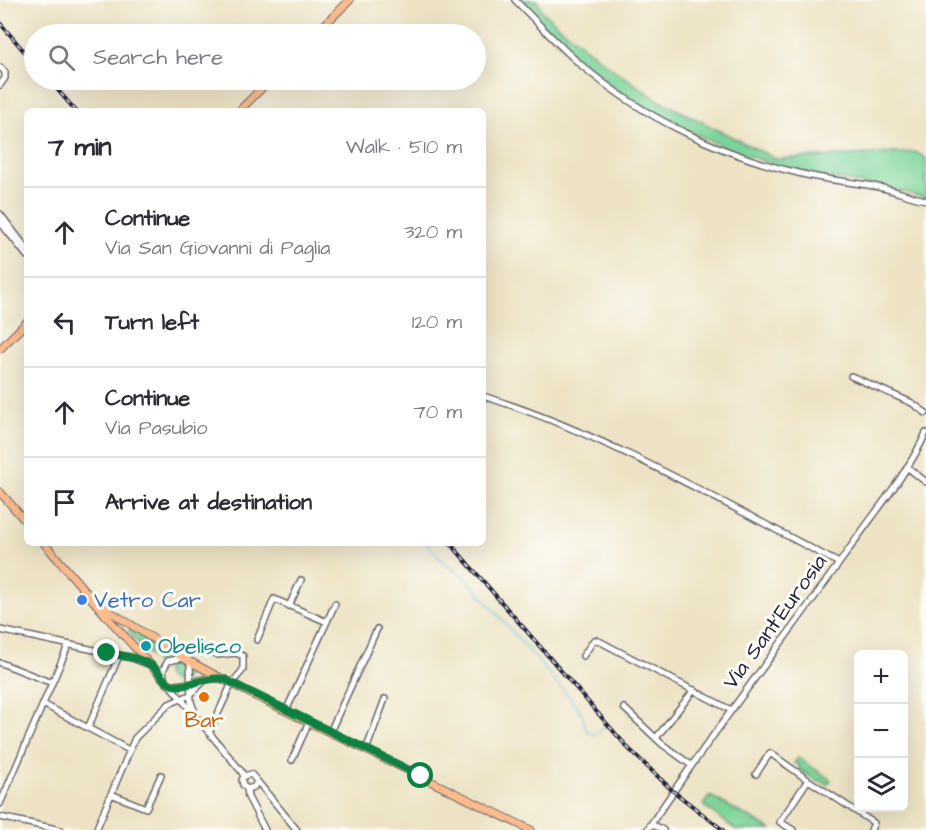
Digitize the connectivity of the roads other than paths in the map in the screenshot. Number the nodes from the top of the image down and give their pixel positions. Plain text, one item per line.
1 (350, 0) edge
2 (515, 0) edge
3 (325, 24) edge
4 (0, 67) edge
5 (0, 85) edge
6 (260, 90) edge
7 (242, 108) edge
8 (924, 200) edge
9 (0, 214) edge
10 (0, 222) edge
11 (24, 245) edge
12 (24, 252) edge
13 (24, 325) edge
14 (0, 349) edge
15 (851, 376) dead end
16 (486, 397) edge
17 (926, 413) edge
18 (926, 433) edge
19 (907, 467) junction
20 (926, 482) edge
21 (0, 492) edge
22 (24, 520) edge
23 (47, 546) edge
24 (838, 563) junction
25 (301, 580) dead end
26 (98, 604) junction
27 (335, 604) dead end
28 (289, 606) junction
29 (327, 622) junction
30 (133, 627) junction
31 (377, 629) dead end
32 (0, 630) edge
33 (128, 639) junction
34 (257, 640) dead end
35 (198, 645) dead end
36 (68, 646) junction
37 (119, 656) junction
38 (138, 656) junction
39 (583, 656) dead end
40 (187, 660) junction
41 (1, 663) edge
42 (207, 678) junction
43 (224, 679) junction
44 (166, 680) junction
45 (52, 682) junction
46 (192, 682) junction
47 (232, 683) junction
48 (693, 690) junction
49 (192, 693) junction
50 (182, 699) junction
51 (385, 699) dead end
52 (43, 704) junction
53 (624, 708) dead end
54 (731, 710) junction
55 (286, 711) junction
56 (199, 719) junction
57 (309, 722) junction
58 (88, 728) junction
59 (210, 731) junction
60 (330, 732) junction
61 (656, 738) junction
62 (129, 750) junction
63 (366, 750) junction
64 (292, 760) dead end
65 (691, 765) junction
66 (756, 774) dead end
67 (161, 775) dead end
68 (244, 776) junction
69 (808, 780) junction
70 (255, 784) junction
71 (247, 789) junction
72 (111, 794) junction
73 (0, 804) edge
74 (0, 817) edge
75 (651, 824) junction
76 (61, 830) edge
77 (96, 830) edge
78 (265, 830) edge
79 (297, 830) edge
80 (531, 830) edge
81 (647, 830) edge
82 (663, 830) edge
83 (793, 830) edge
84 (871, 830) edge

1 - 3 main road
2 - 8 street
4 - 5 street
6 - 7 main road
9 - 11 street
10 - 12 street
13 - 14 main road
15 - 17 street
16 - 24 street
18 - 19 street, Via Sant'Eurosia
19 - 20 street
19 - 24 street, Via Sant'Eurosia
21 - 22 main road
23 - 26 main road
24 - 54 street, Via Sant'Eurosia
25 - 28 street
26 - 30 main road
26 - 33 main road
27 - 29 street
28 - 29 street
28 - 34 street
29 - 55 street
30 - 33 main road
30 - 40 main road
31 - 60 street
32 - 36 street
33 - 38 main road
35 - 47 street
36 - 37 street
36 - 45 street
37 - 38 street
37 - 58 street
38 - 44 main road
39 - 48 street
40 - 43 main road
40 - 44 street
40 - 46 street
41 - 45 street
42 - 43 main road
42 - 46 main road
42 - 49 street
43 - 47 main road
44 - 46 main road
44 - 50 street
45 - 52 street
46 - 49 street
47 - 55 main road
47 - 59 street
48 - 54 street
48 - 61 street
49 - 50 street
49 - 56 street
50 - 56 street
50 - 62 street
51 - 63 street
52 - 58 street
52 - 73 street
53 - 61 street
54 - 65 street, Via Sant'Eurosia
55 - 57 main road
56 - 59 street
57 - 60 main road
57 - 64 street
58 - 62 street
59 - 68 street
60 - 63 main road
61 - 65 street
62 - 72 street
63 - 80 main road
65 - 75 street, Via Sant'Eurosia
66 - 69 street
67 - 72 street
68 - 70 street
68 - 71 street
69 - 83 street
69 - 84 street
70 - 71 street
70 - 79 street
71 - 78 street
72 - 77 street
74 - 76 street
75 - 81 street, Via Sant'Eurosia
75 - 82 street

